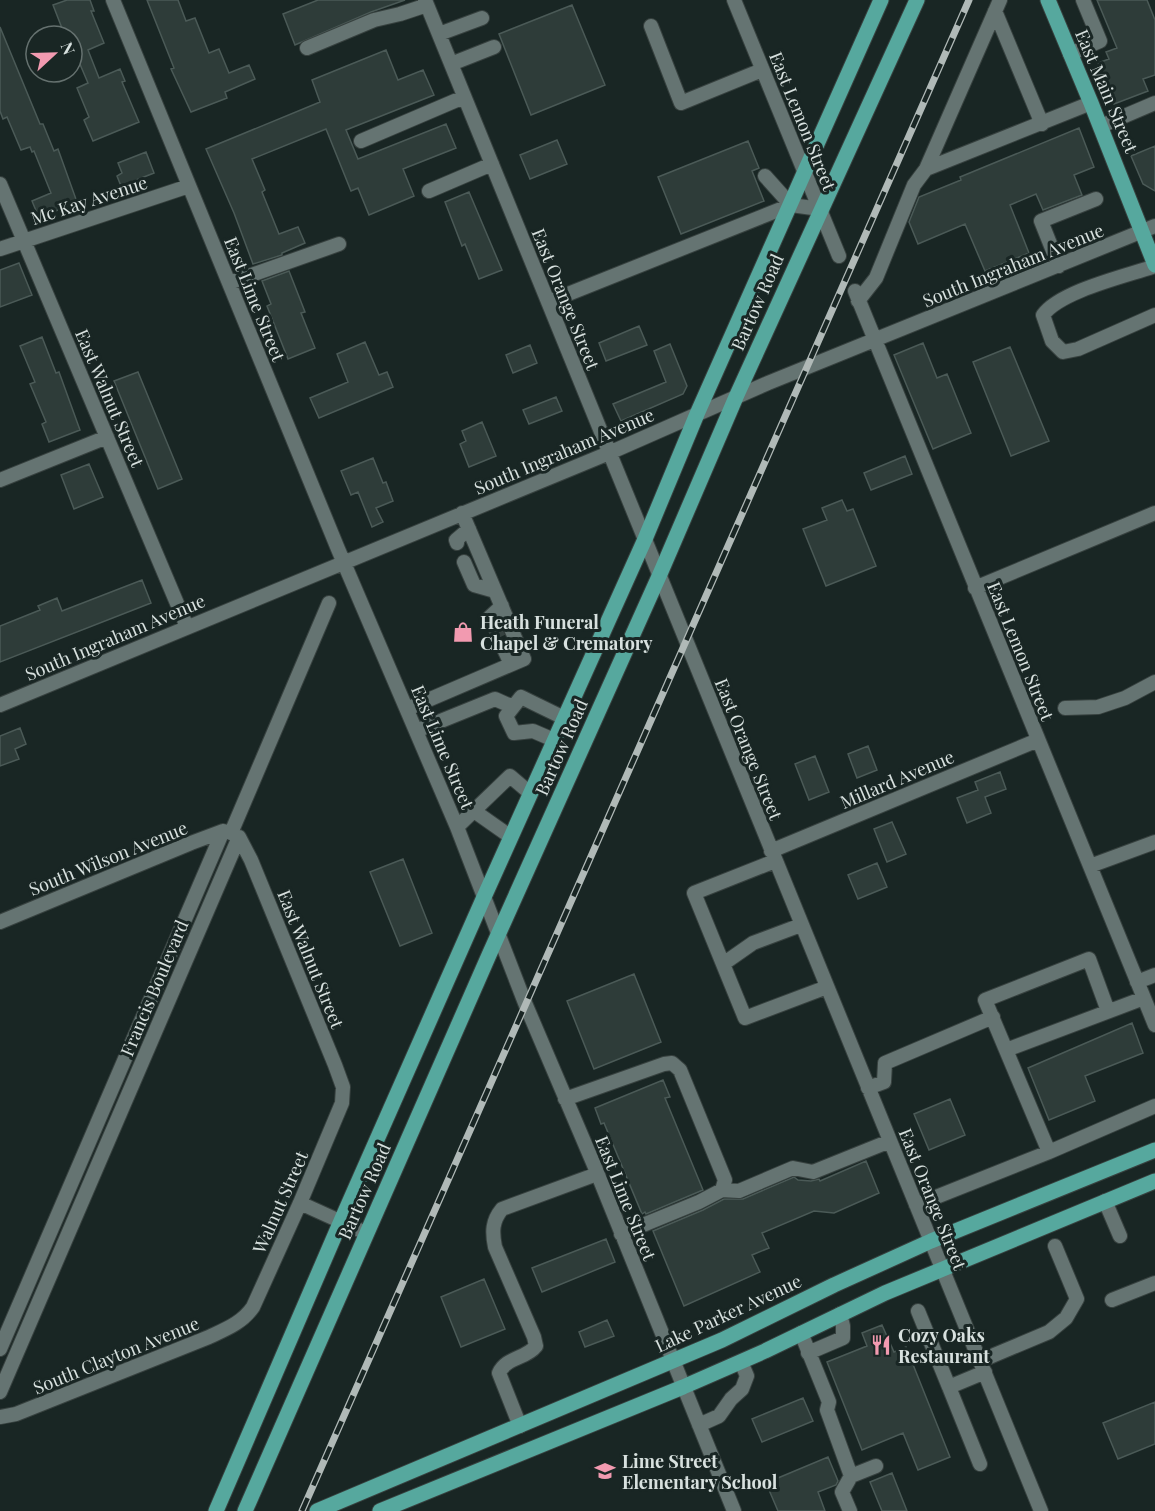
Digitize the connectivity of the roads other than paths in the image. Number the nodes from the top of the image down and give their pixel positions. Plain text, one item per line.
1 (113, 0) edge
2 (734, 0) edge
3 (881, 0) edge
4 (916, 0) edge
5 (1048, 0) edge
6 (1083, 0) edge
7 (426, 2) edge
8 (997, 5) edge
9 (482, 18) dead end
10 (651, 26) dead end
11 (438, 34) junction
12 (494, 46) dead end
13 (307, 48) dead end
14 (1071, 54) junction
15 (451, 64) junction
16 (762, 70) junction
17 (464, 97) junction
18 (1091, 103) junction
19 (1155, 103) edge
20 (1042, 124) junction
21 (1101, 126) junction
22 (361, 141) dead end
23 (492, 164) junction
24 (926, 170) junction
25 (804, 173) junction
26 (765, 176) dead end
27 (0, 184) edge
28 (189, 186) junction
29 (429, 191) dead end
30 (1096, 199) dead end
31 (791, 205) junction
32 (820, 209) junction
33 (1148, 228) edge
34 (24, 241) junction
35 (339, 244) dead end
36 (0, 249) edge
37 (839, 256) dead end
38 (1059, 266) junction
39 (1155, 266) edge
40 (229, 283) junction
41 (548, 302) junction
42 (1155, 315) edge
43 (875, 341) junction
44 (736, 397) junction
45 (697, 414) junction
46 (107, 437) junction
47 (609, 453) junction
48 (1, 478) edge
49 (462, 513) junction
50 (1155, 513) edge
51 (469, 529) junction
52 (645, 539) junction
53 (457, 543) dead end
54 (344, 562) junction
55 (465, 562) dead end
56 (660, 574) junction
57 (975, 588) junction
58 (495, 591) junction
59 (330, 603) dead end
60 (502, 606) junction
61 (493, 625) dead end
62 (187, 627) junction
63 (503, 647) tunnel mouth
64 (511, 664) junction
65 (1155, 682) edge
66 (0, 705) edge
67 (513, 707) junction
68 (1065, 708) dead end
69 (407, 709) junction
70 (544, 709) junction
71 (564, 718) junction
72 (416, 731) junction
73 (533, 731) junction
74 (554, 740) junction
75 (1038, 740) junction
76 (531, 793) junction
77 (474, 811) junction
78 (457, 827) junction
79 (231, 834) junction
80 (511, 837) junction
81 (1155, 842) edge
82 (773, 856) junction
83 (1089, 866) junction
84 (484, 897) junction
85 (0, 922) edge
86 (801, 925) junction
87 (498, 934) junction
88 (723, 964) junction
89 (1155, 975) edge
90 (1137, 982) junction
91 (826, 987) junction
92 (1144, 998) junction
93 (1108, 1011) junction
94 (993, 1017) junction
95 (1155, 1025) edge
96 (138, 1027) junction
97 (154, 1034) junction
98 (1006, 1050) junction
99 (868, 1088) junction
100 (342, 1096) joint
101 (565, 1099) junction
102 (1155, 1106) edge
103 (890, 1141) junction
104 (1155, 1150) edge
105 (1050, 1152) junction
106 (597, 1173) junction
107 (1155, 1181) edge
108 (722, 1190) junction
109 (1105, 1201) junction
110 (300, 1203) junction
111 (916, 1205) junction
112 (56, 1219) junction
113 (340, 1221) junction
114 (72, 1226) junction
115 (366, 1233) junction
116 (621, 1234) junction
117 (1120, 1236) dead end
118 (932, 1241) junction
119 (1055, 1246) dead end
120 (942, 1268) junction
121 (1155, 1283) edge
122 (1112, 1300) dead end
123 (918, 1311) dead end
124 (840, 1314) junction
125 (242, 1320) joint
126 (801, 1333) junction
127 (0, 1349) edge
128 (808, 1353) junction
129 (672, 1361) junction
130 (741, 1362) junction
131 (982, 1366) junction
132 (683, 1387) junction
133 (949, 1387) junction
134 (0, 1392) edge
135 (0, 1417) edge
136 (699, 1425) junction
137 (520, 1426) junction
138 (980, 1464) dead end
139 (876, 1466) dead end
140 (852, 1476) junction
141 (347, 1505) edge
142 (216, 1511) edge
143 (244, 1511) edge
144 (317, 1511) edge
145 (380, 1511) edge
146 (734, 1511) edge
147 (850, 1511) edge
148 (1041, 1511) edge

1 - 28 street, East Lime Street
2 - 16 street, East Lemon Street
3 - 25 main road, Bartow Road
4 - 32 main road, Bartow Road
5 - 14 main road, East Main Street
6 - 14 street
7 - 11 street, East Orange Street
7 - 13 street
8 - 20 street
8 - 24 street
9 - 11 street
10 - 16 street
11 - 15 street, East Orange Street
12 - 15 street
14 - 18 main road, East Main Street
15 - 17 street, East Orange Street
16 - 25 street, East Lemon Street
17 - 22 street
17 - 23 street, East Orange Street
18 - 20 street
18 - 21 main road, East Main Street
19 - 21 street
20 - 24 street
21 - 33 main road, East Main Street
23 - 29 street
23 - 41 street, East Orange Street
24 - 43 street, East Lemon Street
25 - 31 main road, Bartow Road
25 - 32 street, East Lemon Street
26 - 31 street
27 - 34 street, East Walnut Street
28 - 34 street, Mc Kay Avenue
28 - 40 street, East Lime Street
30 - 38 street
31 - 32 street
31 - 41 street
31 - 45 main road, Bartow Road
32 - 37 street, East Lemon Street
32 - 44 main road, Bartow Road
33 - 38 street, South Ingraham Avenue
33 - 39 main road, East Main Street
34 - 36 street, Mc Kay Avenue
34 - 46 street, East Walnut Street
35 - 40 street
38 - 43 street, South Ingraham Avenue
39 - 42 street
40 - 54 street, East Lime Street
41 - 47 street, East Orange Street
43 - 44 street, South Ingraham Avenue
43 - 57 street, East Lemon Street
44 - 45 street, South Ingraham Avenue
44 - 56 main road, Bartow Road
45 - 47 street, South Ingraham Avenue
45 - 52 main road, Bartow Road
46 - 48 street
46 - 62 street, East Walnut Street
47 - 49 street, South Ingraham Avenue
47 - 52 street, East Orange Street
49 - 51 street
49 - 54 street, South Ingraham Avenue
50 - 57 street
51 - 53 street
51 - 58 street
52 - 56 street, East Orange Street
52 - 71 main road, Bartow Road
54 - 62 street, South Ingraham Avenue
54 - 69 street, East Lime Street
55 - 58 street
56 - 82 street, East Orange Street
56 - 87 main road, Bartow Road
57 - 75 street, East Lemon Street
58 - 60 street
59 - 79 street, Francis Boulevard
60 - 61 street
60 - 64 street
62 - 66 street, South Ingraham Avenue
63 - 64 street
64 - 69 street
65 - 68 street
67 - 70 street
67 - 72 street
67 - 73 street
69 - 72 street, East Lime Street
70 - 71 street
70 - 73 street
71 - 74 main road, Bartow Road
72 - 78 street, East Lime Street
73 - 74 street
74 - 76 main road, Bartow Road
75 - 82 street, Millard Avenue
75 - 83 street, East Lemon Street
76 - 77 street
76 - 80 main road, Bartow Road
77 - 78 street
77 - 80 street
78 - 84 street, East Lime Street
79 - 85 street, South Wilson Avenue
79 - 96 street, Francis Boulevard
79 - 97 street, Francis Boulevard
79 - 100 street, East Walnut Street
80 - 84 main road, Bartow Road
81 - 83 street
82 - 86 street, East Orange Street
82 - 88 street, Millard Avenue
83 - 90 street, East Lemon Street
84 - 87 street, East Lime Street
84 - 113 main road, Bartow Road
86 - 88 street
86 - 91 street, East Orange Street
87 - 101 street, East Lime Street
87 - 115 main road, Bartow Road
88 - 91 street
89 - 90 street
90 - 92 street, East Lemon Street
91 - 99 street, East Orange Street
92 - 93 street
92 - 95 street, East Lemon Street
93 - 94 street
93 - 98 street
94 - 98 street
94 - 99 street
96 - 97 street
96 - 112 street, Francis Boulevard
97 - 114 street, Francis Boulevard
98 - 105 street
99 - 103 street, East Orange Street
100 - 110 street, Walnut Street
101 - 106 street, East Lime Street
101 - 108 street
102 - 105 street
103 - 108 street
103 - 111 street, East Orange Street
104 - 118 main road, Lake Parker Avenue
105 - 111 street
106 - 116 street, East Lime Street
106 - 137 street
107 - 109 main road
108 - 116 street
109 - 117 street
109 - 120 main road
110 - 113 street
110 - 125 street, Walnut Street
111 - 118 street, East Orange Street
112 - 114 street
112 - 127 street, Francis Boulevard
113 - 115 street
113 - 142 main road, Bartow Road
114 - 134 street, Francis Boulevard
115 - 143 main road, Bartow Road
116 - 129 street, East Lime Street
118 - 120 street, East Orange Street
118 - 129 main road, Lake Parker Avenue
119 - 131 street
120 - 124 main road
120 - 131 street, East Orange Street
121 - 122 street
123 - 133 street
124 - 126 main road
124 - 128 street
125 - 135 street, South Clayton Avenue
126 - 128 street
126 - 130 main road
128 - 140 street
129 - 132 street, East Lime Street
129 - 137 main road, Lake Parker Avenue
130 - 132 main road
130 - 136 street
131 - 133 street
131 - 148 street, East Orange Street
132 - 136 street, East Lime Street
132 - 145 main road
133 - 138 street
136 - 146 street, East Lime Street
137 - 141 main road, Lake Parker Avenue
139 - 140 street
140 - 147 street
141 - 144 main road, Lake Parker Avenue

